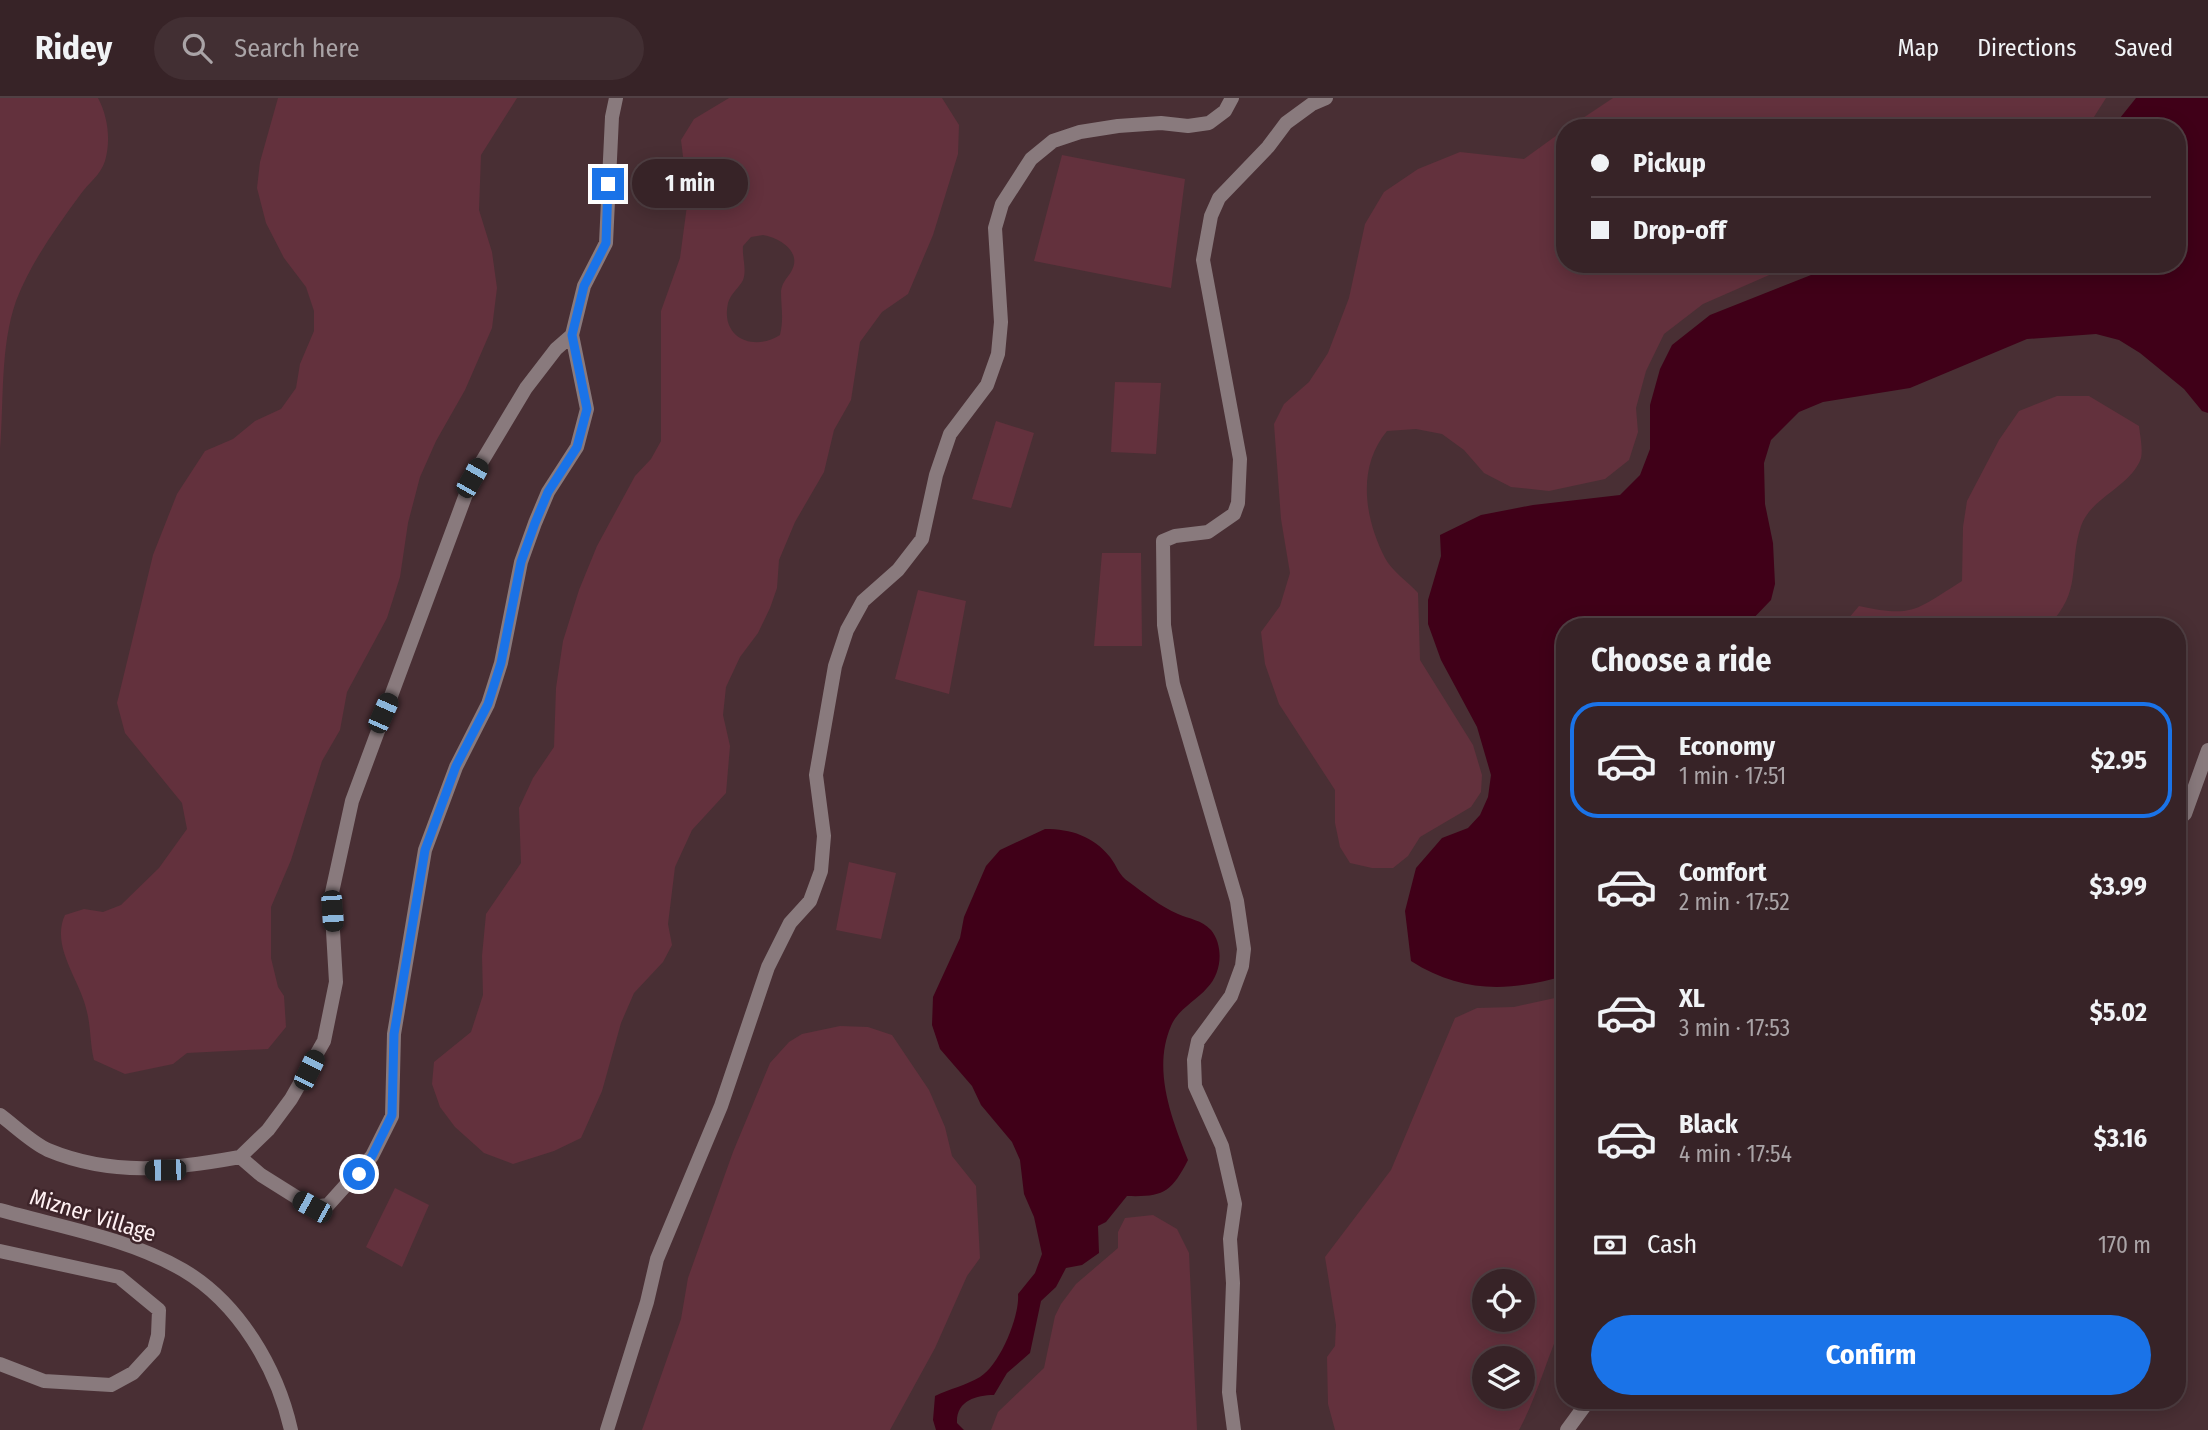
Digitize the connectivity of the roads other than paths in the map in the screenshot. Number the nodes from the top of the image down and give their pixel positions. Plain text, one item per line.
1 (616, 98) edge
2 (1233, 98) edge
3 (1326, 98) edge
4 (572, 335) junction
5 (2208, 750) edge
6 (2186, 811) edge
7 (0, 1115) edge
8 (240, 1157) junction
9 (0, 1210) edge
10 (0, 1251) edge
11 (0, 1364) edge
12 (1582, 1409) edge
13 (290, 1430) edge
14 (607, 1430) edge
15 (1234, 1430) edge
16 (1567, 1430) edge

1 - 4 street
2 - 14 street
3 - 15 street
4 - 8 street
4 - 8 street
5 - 6 street
7 - 8 street
9 - 13 street, Mizner Village
10 - 11 street
12 - 16 street

